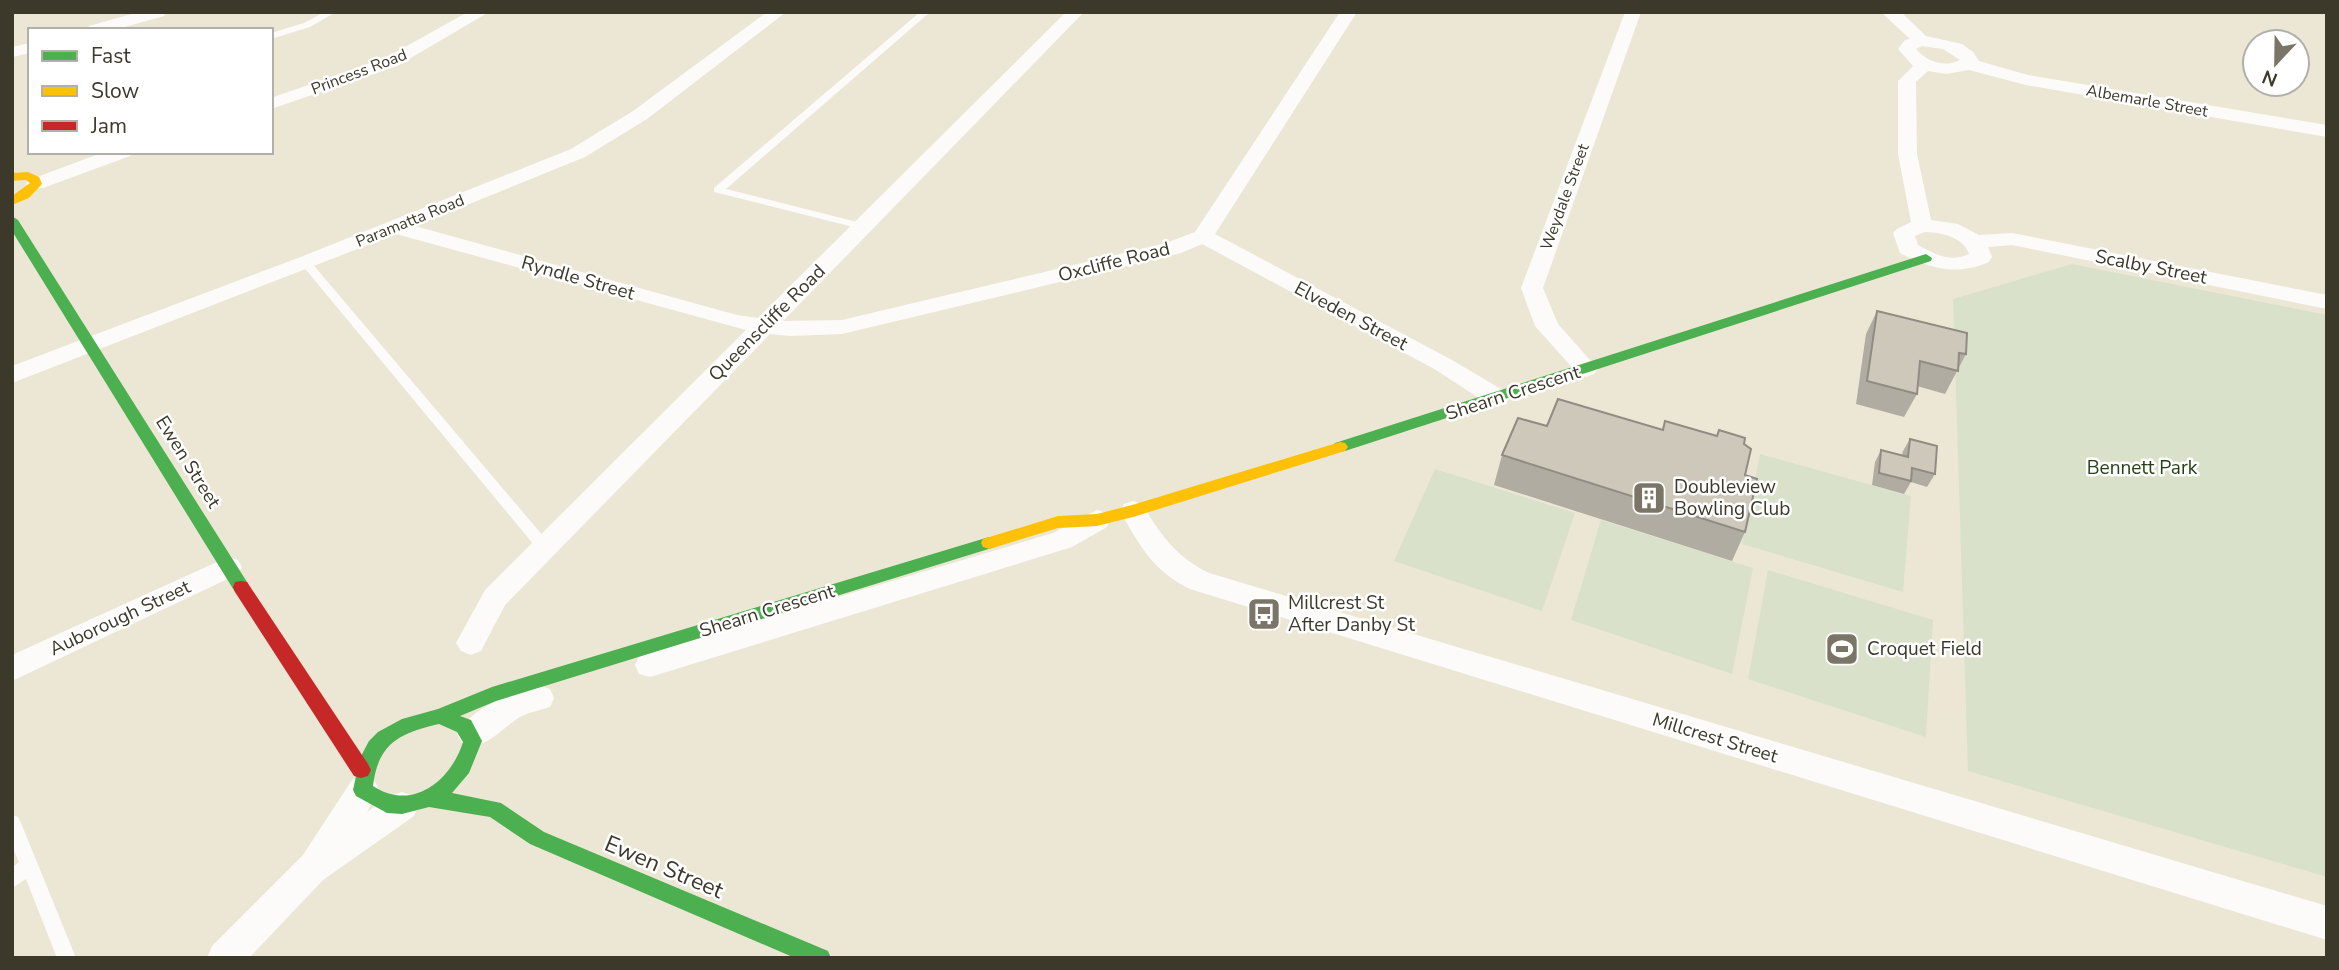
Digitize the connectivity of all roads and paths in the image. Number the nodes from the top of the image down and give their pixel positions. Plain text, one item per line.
1 (158, 12) edge
2 (332, 12) edge
3 (481, 12) edge
4 (778, 12) edge
5 (926, 12) edge
6 (1076, 12) edge
7 (1349, 12) edge
8 (1633, 12) edge
9 (1889, 12) edge
10 (101, 28) edge
11 (273, 35) edge
12 (1921, 41) junction
13 (1925, 64) junction
14 (1968, 64) junction
15 (273, 103) edge
16 (2327, 131) edge
17 (117, 154) edge
18 (23, 187) edge
19 (14, 222) edge
20 (1922, 225) junction
21 (865, 227) junction
22 (394, 228) junction
23 (1203, 236) junction
24 (1975, 242) junction
25 (1926, 258) junction
26 (306, 263) junction
27 (2327, 302) edge
28 (762, 327) junction
29 (91, 345) junction
30 (1586, 369) junction
31 (12, 375) edge
32 (1497, 398) junction
33 (1133, 511) junction
34 (1097, 520) junction
35 (544, 547) junction
36 (228, 567) junction
37 (471, 643) dead end
38 (12, 669) edge
39 (440, 716) junction
40 (327, 721) junction
41 (352, 724) dead end
42 (375, 727) dead end
43 (395, 729) junction
44 (473, 734) junction
45 (475, 776) junction
46 (362, 780) junction
47 (416, 802) junction
48 (494, 809) junction
49 (12, 823) edge
50 (29, 865) junction
51 (311, 869) junction
52 (12, 880) edge
53 (2327, 923) edge
54 (67, 958) edge
55 (225, 958) edge
56 (820, 958) edge

1 - 10 street
2 - 11 lane
3 - 15 street, Princess Road
4 - 22 street, Paramatta Road
5 - 21 lane
6 - 21 street, Queenscliffe Road
7 - 23 street
8 - 30 street, Weydale Street
9 - 12 street
12 - 13 street
12 - 14 street, Albemarle Street
13 - 14 street, Albemarle Street
13 - 20 street
14 - 16 street, Albemarle Street
17 - 18 street
18 - 19 main road, Ewen Street
19 - 29 main road, Ewen Street
20 - 24 street, Scalby Street
20 - 25 street
21 - 28 street, Queenscliffe Road
22 - 26 street, Paramatta Road
22 - 28 street, Ryndle Street
23 - 28 street, Oxcliffe Road
23 - 32 street, Elveden Street
24 - 25 street
24 - 27 street, Scalby Street
25 - 30 main road, Shearn Crescent
26 - 29 street, Paramatta Road
26 - 35 lane
28 - 35 street, Queenscliffe Road
29 - 31 street, Paramatta Road
29 - 36 main road, Ewen Street
30 - 32 main road, Shearn Crescent
32 - 33 main road, Shearn Crescent
33 - 34 main road, Shearn Crescent
33 - 53 street, Millcrest Street
34 - 39 main road, Shearn Crescent
34 - 44 street, Shearn Crescent
35 - 37 street, Queenscliffe Road
36 - 38 street, Auborough Street
36 - 40 main road, Ewen Street
39 - 43 main road
39 - 44 main road
40 - 41 main road
40 - 46 main road, Ewen Street
42 - 43 main road
43 - 46 main road
44 - 45 main road
45 - 47 main road
45 - 48 main road, Ewen Street
46 - 47 main road, Ewen Street
46 - 51 street
47 - 48 main road, Ewen Street
47 - 51 street
48 - 56 main road, Ewen Street
49 - 50 lane
50 - 52 lane
50 - 54 lane
51 - 55 street

